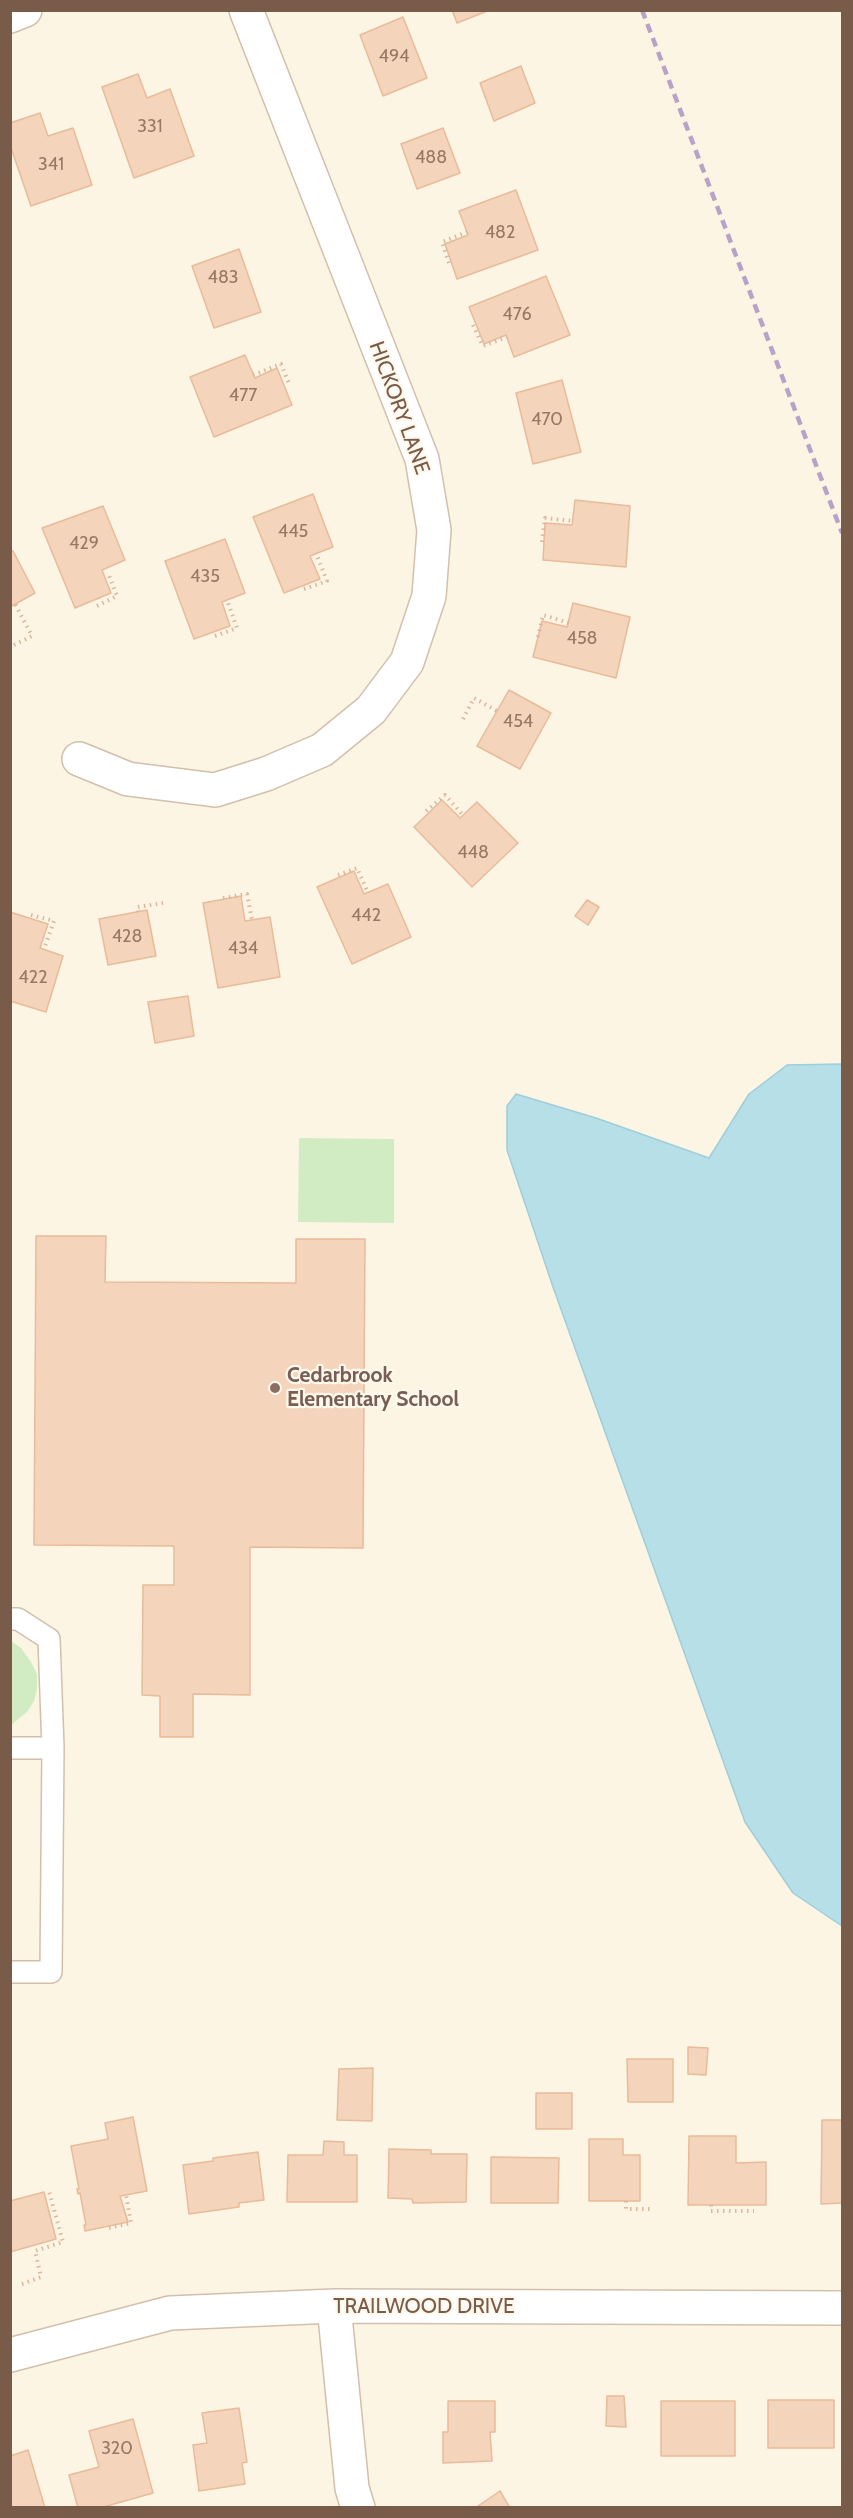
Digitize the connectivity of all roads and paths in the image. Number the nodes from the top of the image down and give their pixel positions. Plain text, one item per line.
1 (25, 10) edge
2 (246, 10) edge
3 (10, 16) edge
4 (467, 232) dead end
5 (449, 263) dead end
6 (473, 325) dead end
7 (507, 337) dead end
8 (253, 375) dead end
9 (290, 386) dead end
10 (573, 521) dead end
11 (542, 542) dead end
12 (316, 553) dead end
13 (108, 573) dead end
14 (304, 589) dead end
15 (227, 600) dead end
16 (15, 604) dead end
17 (97, 606) dead end
18 (568, 622) dead end
19 (215, 636) dead end
20 (538, 637) dead end
21 (14, 645) dead end
22 (497, 711) dead end
23 (463, 720) dead end
24 (78, 759) dead end
25 (426, 811) dead end
26 (463, 816) dead end
27 (338, 875) dead end
28 (368, 893) dead end
29 (223, 898) dead end
30 (164, 903) dead end
31 (138, 912) dead end
32 (31, 915) dead end
33 (252, 920) dead end
34 (45, 949) dead end
35 (10, 1618) edge
36 (10, 1748) edge
37 (53, 1748) junction
38 (10, 1972) edge
39 (49, 2191) dead end
40 (126, 2195) dead end
41 (626, 2201) dead end
42 (711, 2205) dead end
43 (654, 2209) dead end
44 (754, 2211) dead end
45 (110, 2228) dead end
46 (22, 2284) dead end
47 (334, 2306) junction
48 (843, 2308) edge
49 (10, 2355) edge
50 (358, 2508) edge

1 - 3 street
2 - 24 street, HICKORY LANE
4 - 5 path
6 - 7 path
8 - 9 path
10 - 11 path
12 - 14 path
13 - 17 path
15 - 19 path
16 - 21 path
18 - 20 path
22 - 23 path
25 - 26 path
27 - 28 path
29 - 33 path
30 - 31 path
32 - 34 path
35 - 37 lane
36 - 37 lane
37 - 38 lane
39 - 46 path
40 - 45 path
41 - 43 path
42 - 44 path
47 - 48 street, TRAILWOOD DRIVE
47 - 49 street, TRAILWOOD DRIVE
47 - 50 street

